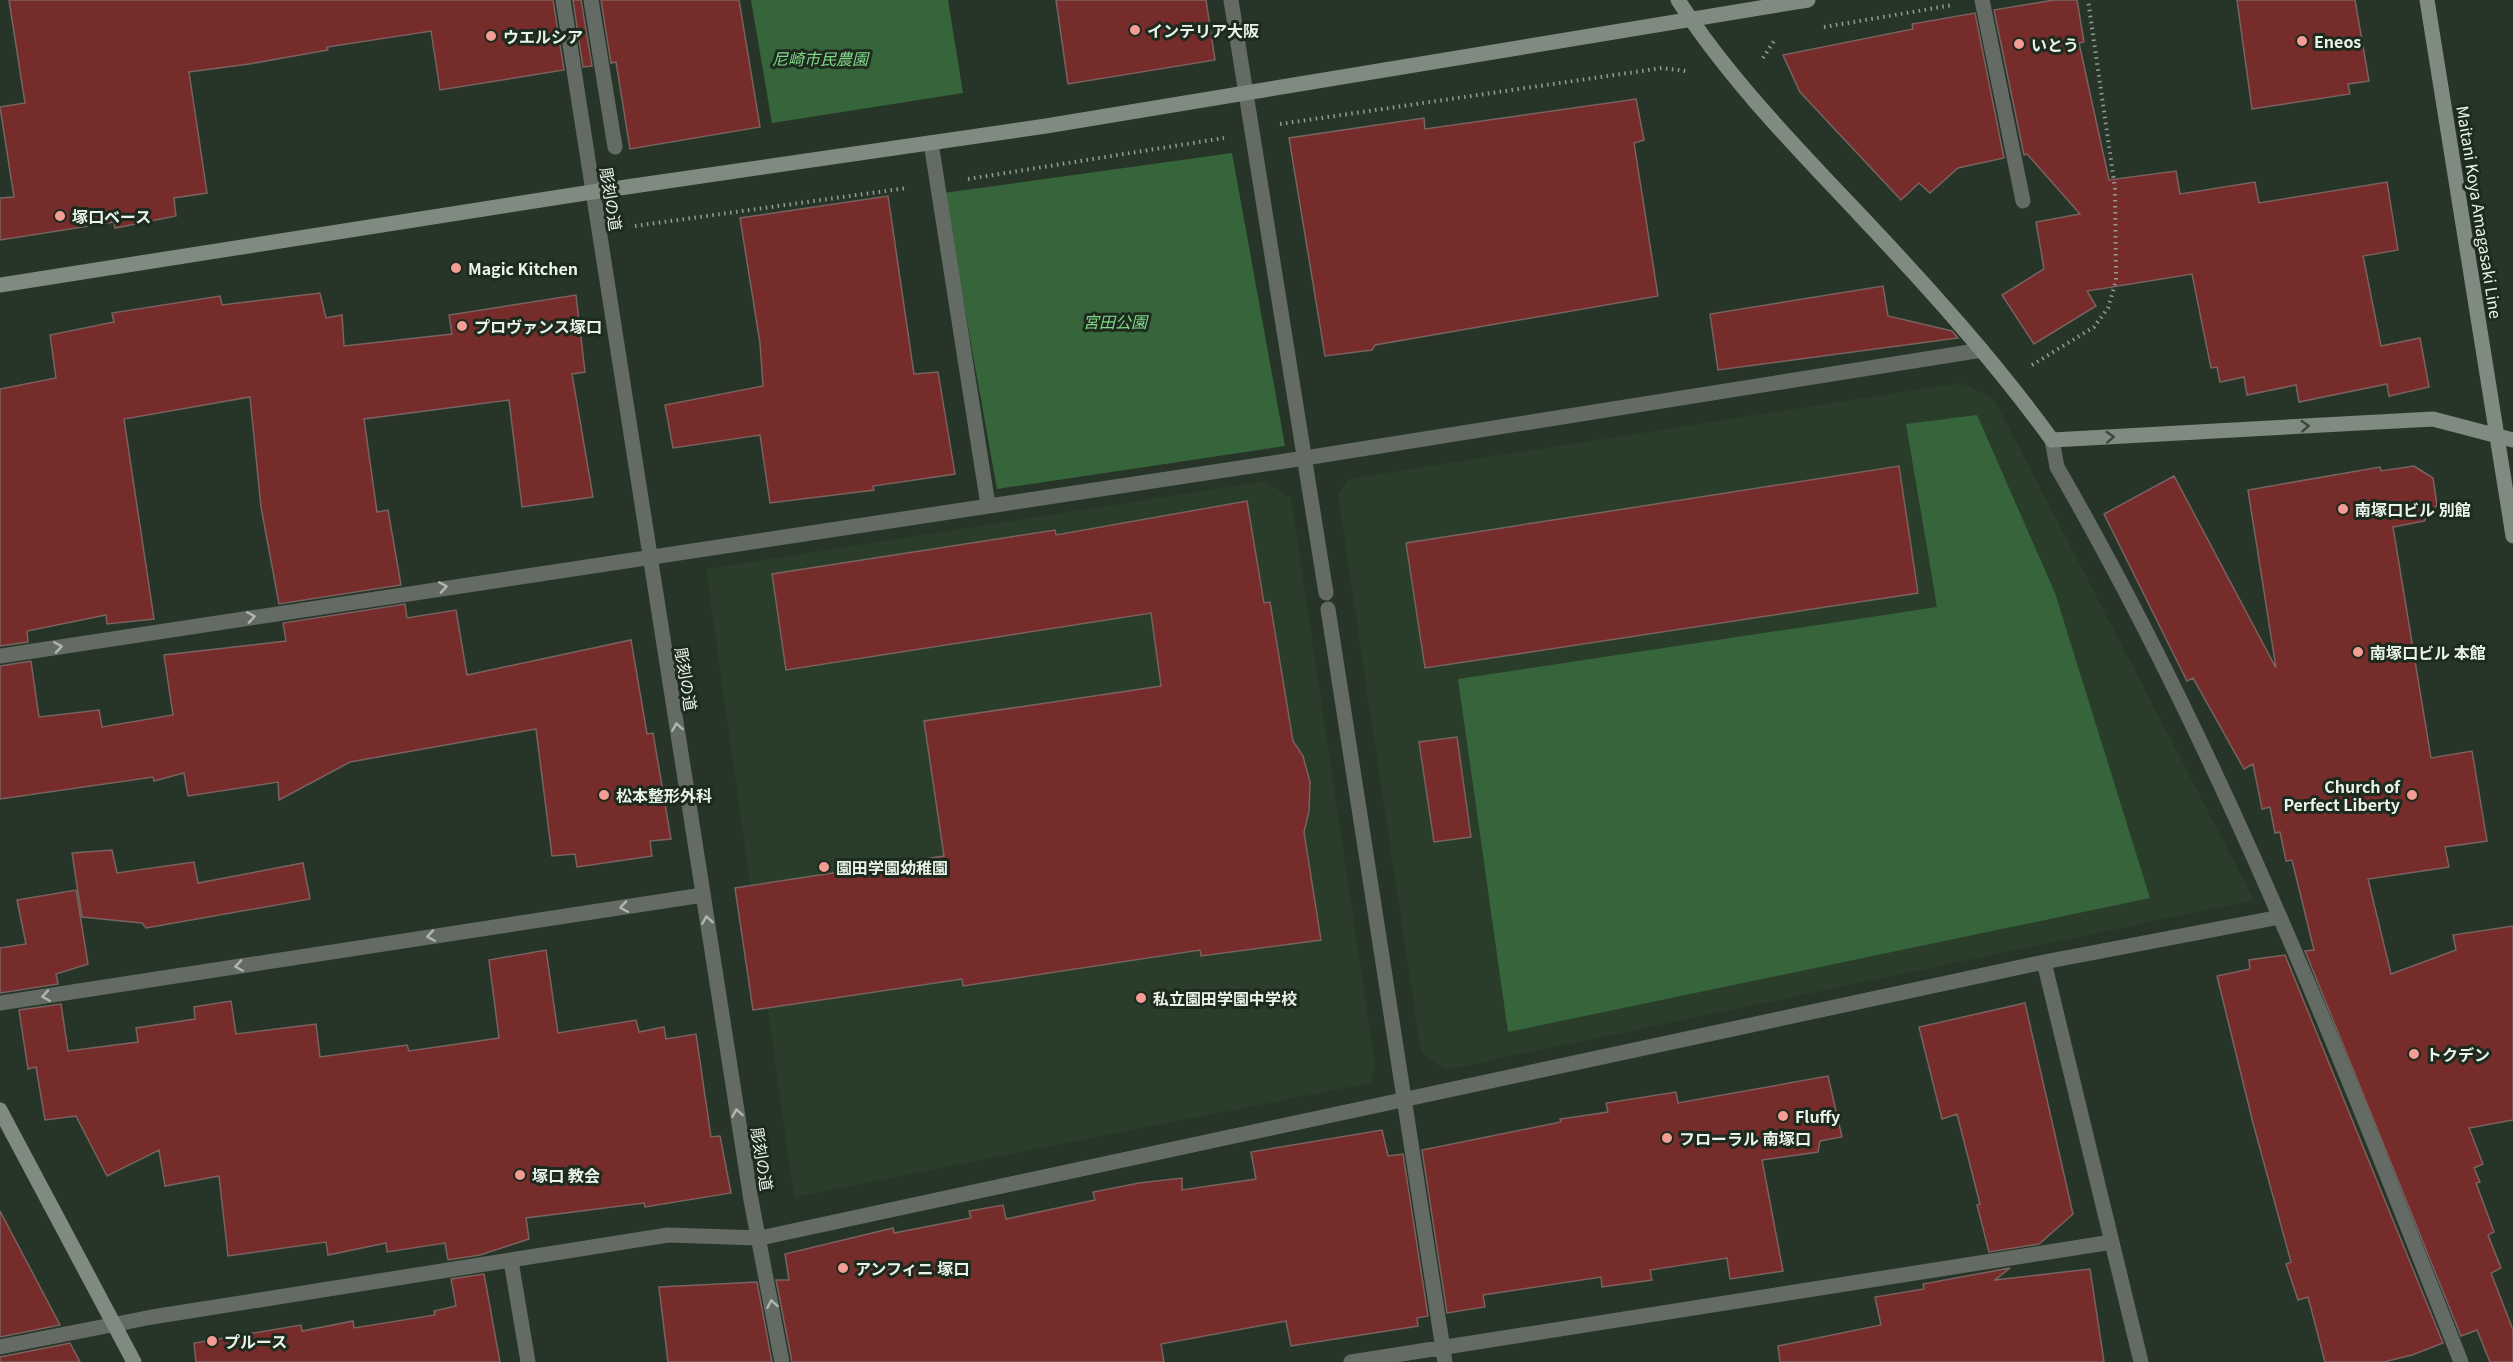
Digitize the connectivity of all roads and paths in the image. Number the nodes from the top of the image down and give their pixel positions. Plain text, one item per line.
1 (563, 0) edge
2 (591, 0) edge
3 (1231, 0) edge
4 (1678, 0) edge
5 (1808, 0) edge
6 (1983, 0) edge
7 (2088, 0) edge
8 (2427, 0) edge
9 (1961, 3) dead end
10 (1691, 20) junction
11 (1814, 29) dead end
12 (1780, 34) dead end
13 (1763, 58) dead end
14 (1686, 71) dead end
15 (1246, 92) junction
16 (1252, 129) junction
17 (1221, 139) dead end
18 (930, 143) junction
19 (615, 147) dead end
20 (592, 192) junction
21 (2023, 201) dead end
22 (0, 285) edge
23 (1982, 350) junction
24 (2007, 379) junction
25 (2506, 439) edge
26 (2052, 440) junction
27 (1305, 458) junction
28 (988, 505) junction
29 (2513, 536) edge
30 (650, 555) junction
31 (1326, 593) dead end
32 (1328, 609) dead end
33 (0, 656) edge
34 (703, 895) junction
35 (2280, 917) junction
36 (2044, 962) junction
37 (0, 1003) edge
38 (1404, 1099) junction
39 (0, 1110) edge
40 (760, 1238) junction
41 (2112, 1242) junction
42 (511, 1261) junction
43 (115, 1325) junction
44 (0, 1347) edge
45 (1444, 1355) edge
46 (134, 1362) edge
47 (528, 1362) edge
48 (782, 1362) edge
49 (1351, 1362) edge
50 (2141, 1362) edge
51 (2461, 1362) edge

1 - 20 street, 彫刻の道
2 - 19 street
3 - 15 street
4 - 10 street
5 - 10 street
6 - 21 street
7 - 24 path
8 - 25 street, Maitani Koya Amagasaki Line
9 - 11 path
10 - 15 street
10 - 23 street
12 - 13 path
14 - 16 path
15 - 16 street
15 - 18 street
16 - 17 path
16 - 27 street
18 - 20 street
18 - 28 street
20 - 22 street
20 - 30 street, 彫刻の道
23 - 24 street
23 - 27 street
24 - 26 street
26 -> 25 street
25 - 29 street, Maitani Koya Amagasaki Line
26 - 35 street
27 - 28 street
27 - 31 street
28 - 30 street
33 -> 30 street
34 -> 30 street, 彫刻の道
32 - 38 street
34 -> 37 street
40 -> 34 street, 彫刻の道
35 - 36 street
35 - 51 street
36 - 38 street
36 - 41 street
38 - 40 street
38 - 45 street
39 - 43 street
40 - 42 street
48 -> 40 street, 彫刻の道
41 - 45 street
41 - 50 street
42 - 43 street
42 - 47 street
43 - 44 street
43 - 46 street
45 - 49 street

